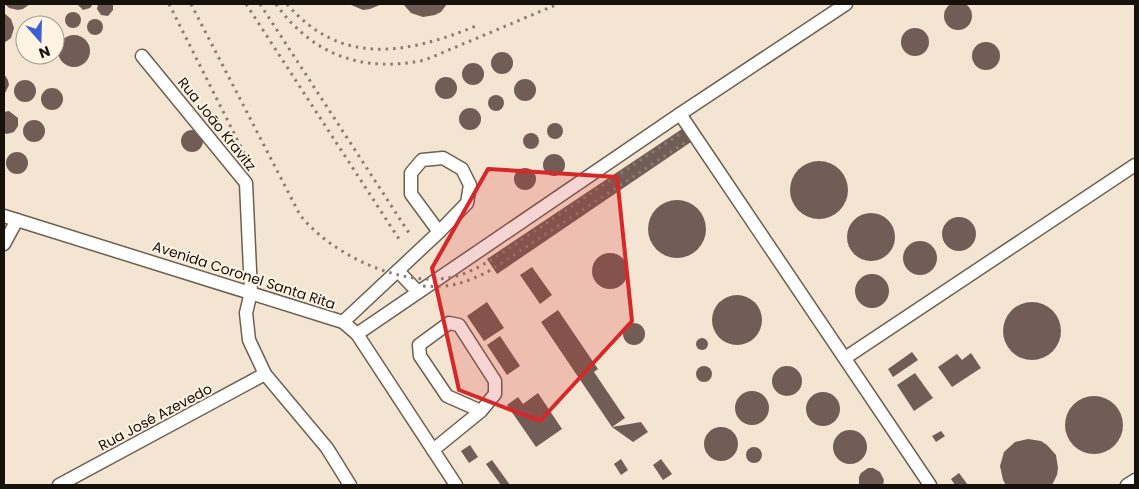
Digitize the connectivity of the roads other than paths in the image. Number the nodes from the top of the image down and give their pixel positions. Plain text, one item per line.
1 (846, 4) edge
2 (142, 56) dead end
3 (680, 114) junction
4 (1135, 165) edge
5 (4, 216) edge
6 (17, 220) junction
7 (439, 232) junction
8 (4, 244) edge
9 (398, 270) junction
10 (251, 292) junction
11 (418, 292) junction
12 (343, 322) junction
13 (357, 334) junction
14 (845, 358) junction
15 (265, 374) junction
16 (481, 411) junction
17 (433, 450) junction
18 (1135, 480) edge
19 (59, 485) edge
20 (350, 485) edge
21 (456, 485) edge
22 (930, 485) edge
23 (1127, 485) edge

1 - 3 street
2 - 10 street, Rua João Kravitz
3 - 11 street
3 - 14 street
4 - 14 street
5 - 6 street, Avenida Coronel Santa Rita
6 - 8 street
6 - 10 street, Avenida Coronel Santa Rita
7 - 7 street
7 - 9 street
9 - 11 street
9 - 12 street
10 - 12 street, Avenida Coronel Santa Rita
10 - 15 street, Rua João Kravitz
11 - 13 street
12 - 13 street, Avenida Coronel Santa Rita
13 - 17 street, Avenida Coronel Santa Rita
14 - 22 street
15 - 19 street, Rua José Azevedo
15 - 20 street, Rua João Kravitz
16 - 16 street
16 - 17 street
17 - 21 street, Avenida Coronel Santa Rita
18 - 23 street

